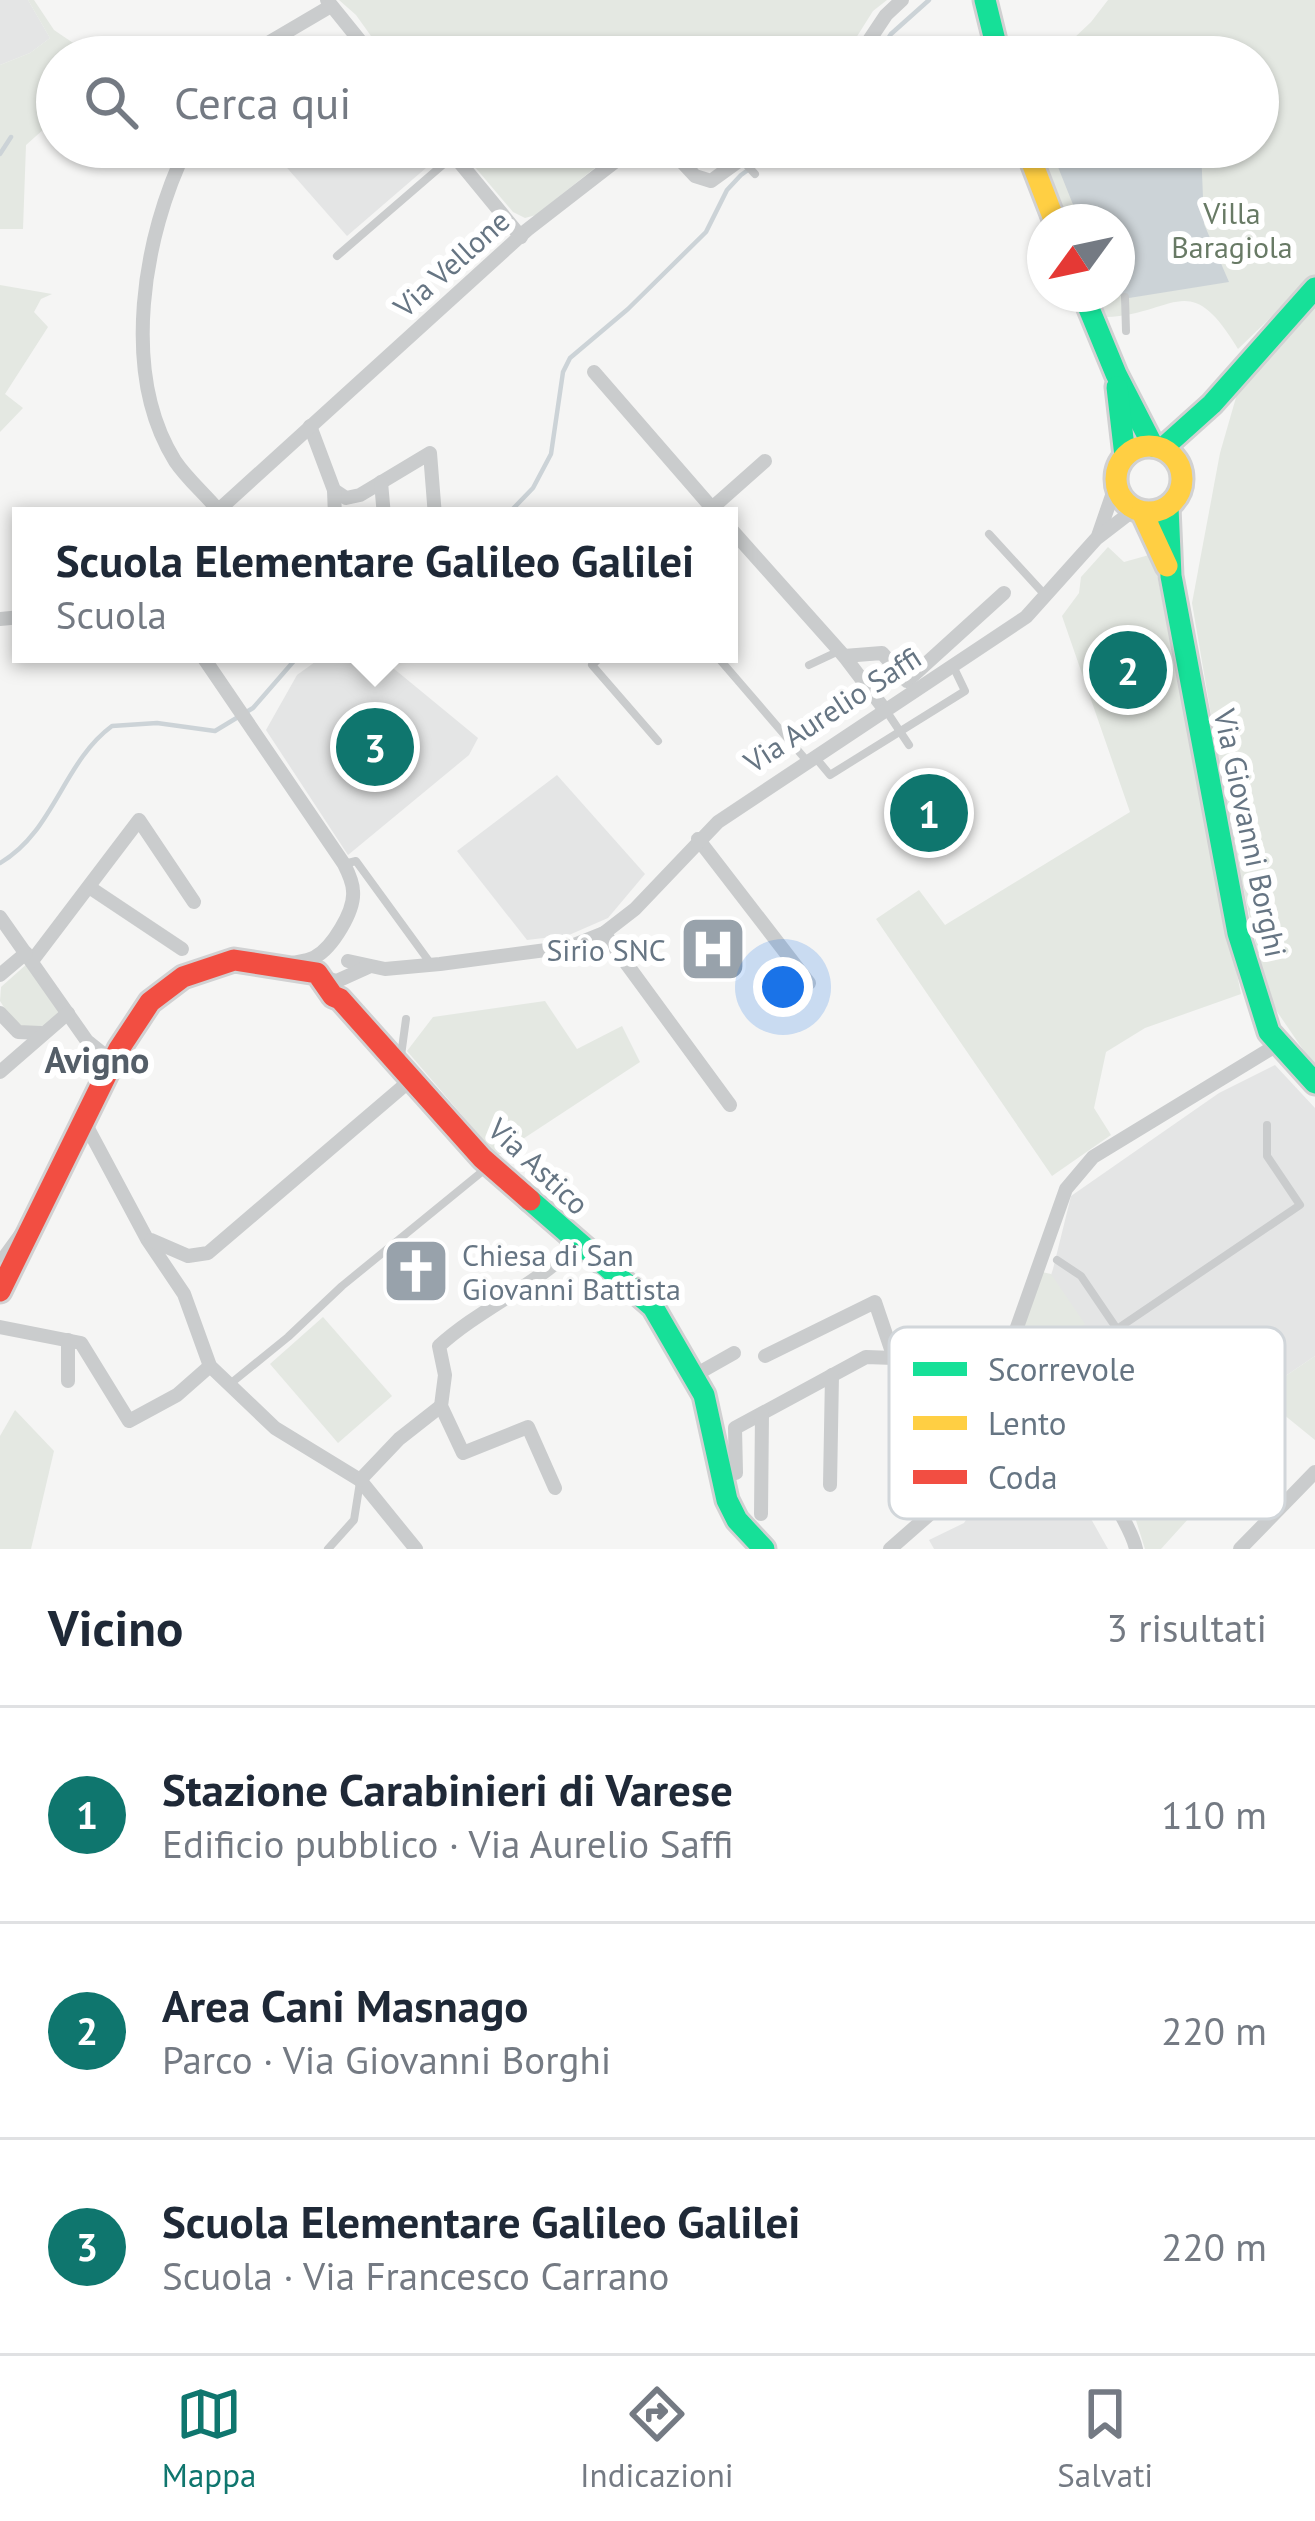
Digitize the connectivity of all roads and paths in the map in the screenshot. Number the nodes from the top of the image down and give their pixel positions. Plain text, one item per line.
1 (902, 0) edge
2 (985, 0) edge
3 (329, 3) edge
4 (279, 36) edge
5 (356, 36) edge
6 (872, 36) edge
7 (993, 36) edge
8 (180, 168) edge
9 (433, 168) edge
10 (465, 168) edge
11 (608, 168) edge
12 (689, 168) edge
13 (732, 168) edge
14 (749, 168) edge
15 (1035, 168) edge
16 (755, 174) dead end
17 (1048, 204) edge
18 (521, 237) junction
19 (337, 256) dead end
20 (1315, 288) edge
21 (1098, 312) edge
22 (1122, 312) edge
23 (1117, 335) junction
24 (595, 372) dead end
25 (1116, 374) junction
26 (310, 426) junction
27 (1164, 452) junction
28 (1125, 456) junction
29 (765, 461) dead end
30 (381, 482) junction
31 (1116, 484) junction
32 (334, 490) junction
33 (210, 507) edge
34 (222, 507) edge
35 (335, 507) edge
36 (383, 507) edge
37 (434, 507) edge
38 (706, 507) edge
39 (717, 507) edge
40 (1168, 507) junction
41 (1138, 510) junction
42 (989, 534) dead end
43 (738, 537) edge
44 (1096, 539) junction
45 (1172, 576) junction
46 (1004, 593) dead end
47 (1046, 597) junction
48 (955, 638) junction
49 (842, 653) junction
50 (969, 656) junction
51 (207, 663) edge
52 (593, 663) edge
53 (723, 663) edge
54 (809, 665) dead end
55 (953, 666) junction
56 (885, 710) junction
57 (900, 731) junction
58 (658, 741) dead end
59 (909, 745) dead end
60 (811, 758) junction
61 (698, 839) junction
62 (344, 864) junction
63 (89, 886) junction
64 (194, 902) dead end
65 (0, 917) edge
66 (604, 933) junction
67 (182, 949) dead end
68 (29, 957) junction
69 (431, 965) junction
70 (333, 969) junction
71 (0, 975) edge
72 (809, 983) dead end
73 (0, 1012) edge
74 (68, 1013) junction
75 (406, 1019) dead end
76 (41, 1033) junction
77 (1277, 1045) junction
78 (112, 1062) junction
79 (406, 1071) junction
80 (0, 1072) edge
81 (1315, 1083) edge
82 (730, 1106) dead end
83 (84, 1121) junction
84 (1267, 1125) dead end
85 (490, 1166) junction
86 (37, 1217) junction
87 (147, 1239) junction
88 (577, 1243) junction
89 (0, 1258) edge
90 (1058, 1260) dead end
91 (0, 1289) edge
92 (0, 1327) edge
93 (1016, 1327) edge
94 (1116, 1327) edge
95 (1120, 1327) edge
96 (889, 1336) edge
97 (68, 1340) junction
98 (734, 1353) dead end
99 (765, 1356) dead end
100 (889, 1360) edge
101 (210, 1366) junction
102 (695, 1375) junction
103 (832, 1376) junction
104 (68, 1381) dead end
105 (230, 1384) junction
106 (441, 1406) junction
107 (762, 1414) junction
108 (1315, 1472) edge
109 (736, 1473) dead end
110 (360, 1480) junction
111 (830, 1485) dead end
112 (555, 1489) dead end
113 (1285, 1503) edge
114 (761, 1514) dead end
115 (924, 1519) edge
116 (1124, 1519) edge
117 (1269, 1519) edge
118 (328, 1549) edge
119 (416, 1549) edge
120 (764, 1549) edge
121 (890, 1549) edge
122 (1136, 1549) edge
123 (1240, 1549) edge

1 - 6 street
2 - 7 street
3 - 4 street
3 - 5 street
8 - 33 street
9 - 19 lane
10 - 18 street
11 - 18 street, Via Vellone
12 - 13 street
14 - 16 lane
15 - 17 street
18 - 26 street, Via Vellone
20 - 27 street
21 - 23 street
22 - 23 lane
23 - 25 street
24 - 38 street
25 - 27 street
25 - 28 street
26 - 32 street
26 - 34 street, Via Vellone
27 - 28 street
27 - 40 street
28 - 31 street
29 - 39 street
30 - 32 street
30 - 36 street
30 - 37 street
31 - 41 street
31 - 44 street, Via Aurelio Saffi
32 - 35 street
40 - 41 street
40 - 45 street, Via Giovanni Borghi
41 - 44 street, Via Aurelio Saffi
41 - 45 street, Via Giovanni Borghi
42 - 47 lane
43 - 49 street
44 - 47 street, Via Aurelio Saffi
45 - 77 street, Via Giovanni Borghi
46 - 48 street
47 - 50 street, Via Aurelio Saffi
48 - 49 street
48 - 50 street
49 - 54 lane
49 - 56 street
50 - 55 street, Via Aurelio Saffi
51 - 62 street
52 - 58 lane
53 - 60 lane
55 - 56 street, Via Aurelio Saffi
55 - 57 lane
56 - 57 lane
56 - 60 street, Via Aurelio Saffi
57 - 59 lane
57 - 60 lane
60 - 61 street, Via Aurelio Saffi
61 - 66 street, Via Aurelio Saffi
61 - 72 street
62 - 69 lane
62 - 70 street
63 - 64 street
63 - 67 street
63 - 68 street
65 - 68 street
66 - 69 street, Via Aurelio Saffi
66 - 82 street
68 - 71 street
68 - 74 street
69 - 70 street, Via Aurelio Saffi
70 - 78 street
70 - 79 street, Via Astico
73 - 76 street
74 - 76 street
74 - 78 street
75 - 79 lane
76 - 80 street
77 - 81 street, Via Giovanni Borghi
77 - 93 street
78 - 83 street
79 - 85 street, Via Astico
79 - 87 street
83 - 86 street
83 - 87 street
84 - 95 lane
85 - 88 street, Via Astico
85 - 105 lane
86 - 89 lane
86 - 91 street
87 - 101 street
88 - 102 street, Via Astico
88 - 106 street
90 - 94 lane
92 - 97 street
96 - 99 street
97 - 101 street
97 - 104 street
98 - 102 street
100 - 103 street
101 - 105 street
102 - 120 street, Via Astico
103 - 107 street
103 - 111 street
105 - 110 street
106 - 110 street
106 - 112 street
107 - 109 street
107 - 114 street
108 - 113 street
110 - 118 lane
110 - 119 street
115 - 121 street
116 - 122 street
117 - 123 street

